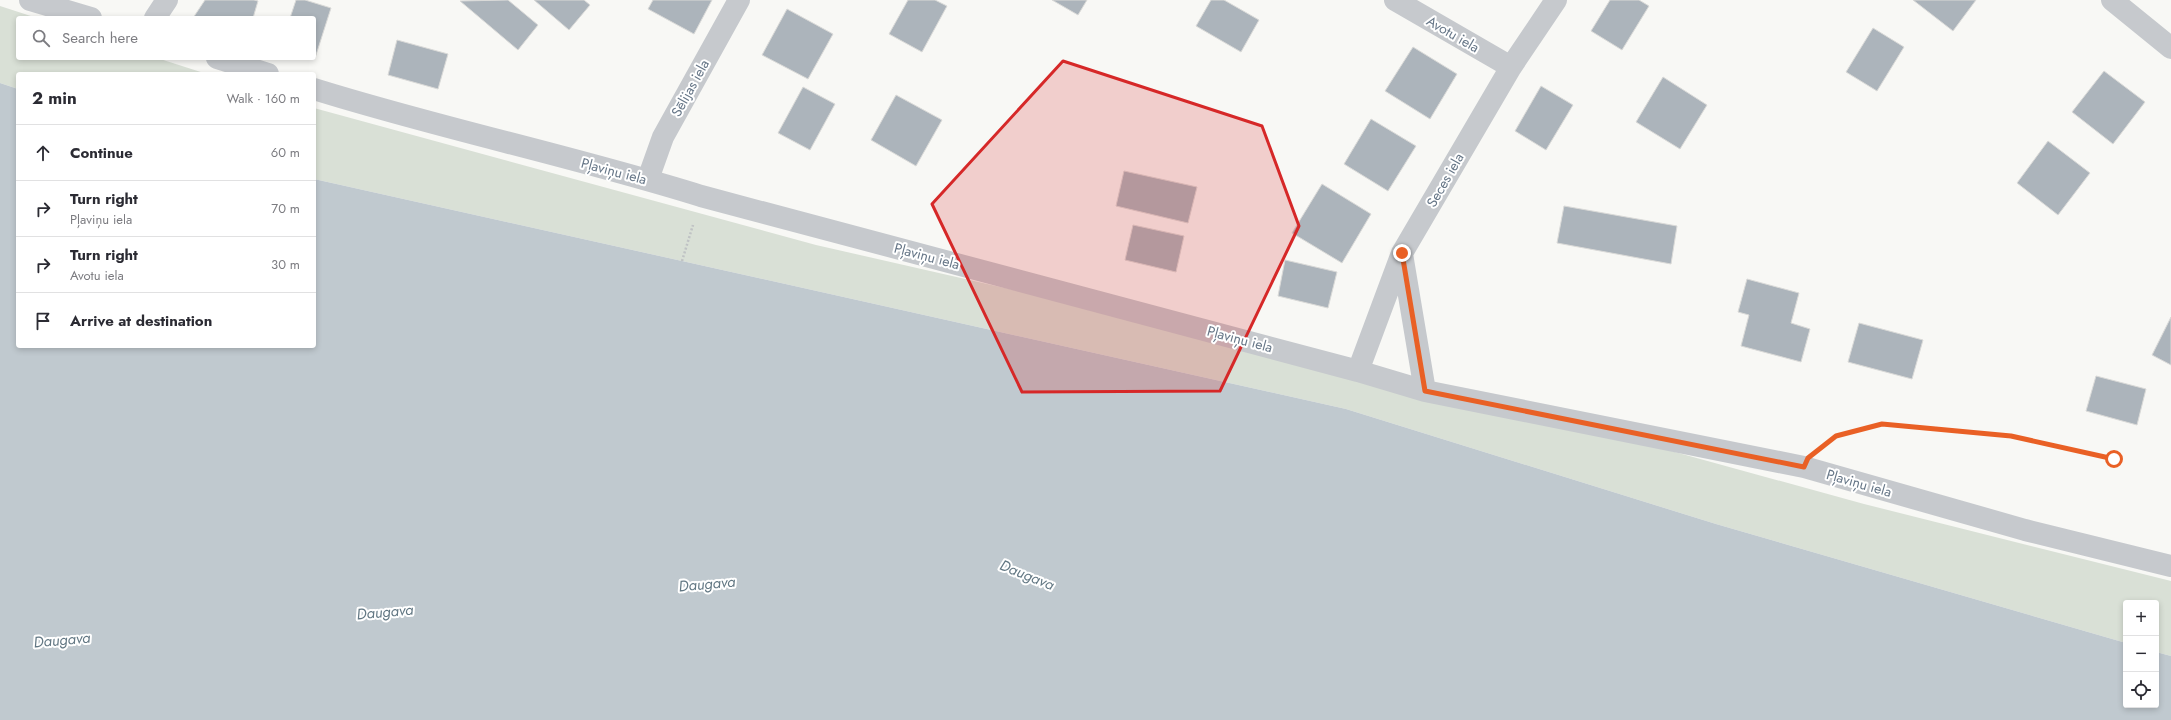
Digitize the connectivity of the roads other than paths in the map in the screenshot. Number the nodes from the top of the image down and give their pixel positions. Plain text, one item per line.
1 (30, 0) edge
2 (167, 0) edge
3 (739, 0) edge
4 (1395, 0) edge
5 (1556, 0) edge
6 (2112, 0) edge
7 (84, 16) edge
8 (157, 16) edge
9 (2171, 48) edge
10 (223, 60) edge
11 (1511, 67) junction
12 (262, 72) edge
13 (316, 90) edge
14 (648, 179) junction
15 (1402, 253) junction
16 (1358, 371) junction
17 (1425, 391) junction
18 (2171, 566) edge

1 - 7 street
2 - 8 street
3 - 14 street, Sēlijas iela
4 - 11 street, Avotu iela
5 - 11 street, Seces iela
6 - 9 street
10 - 12 street
11 - 15 street, Seces iela
13 - 14 street, Pļaviņu iela
14 - 16 street, Pļaviņu iela
15 - 16 street, Seces iela
15 - 17 street
16 - 17 street, Pļaviņu iela
17 - 18 street, Pļaviņu iela

